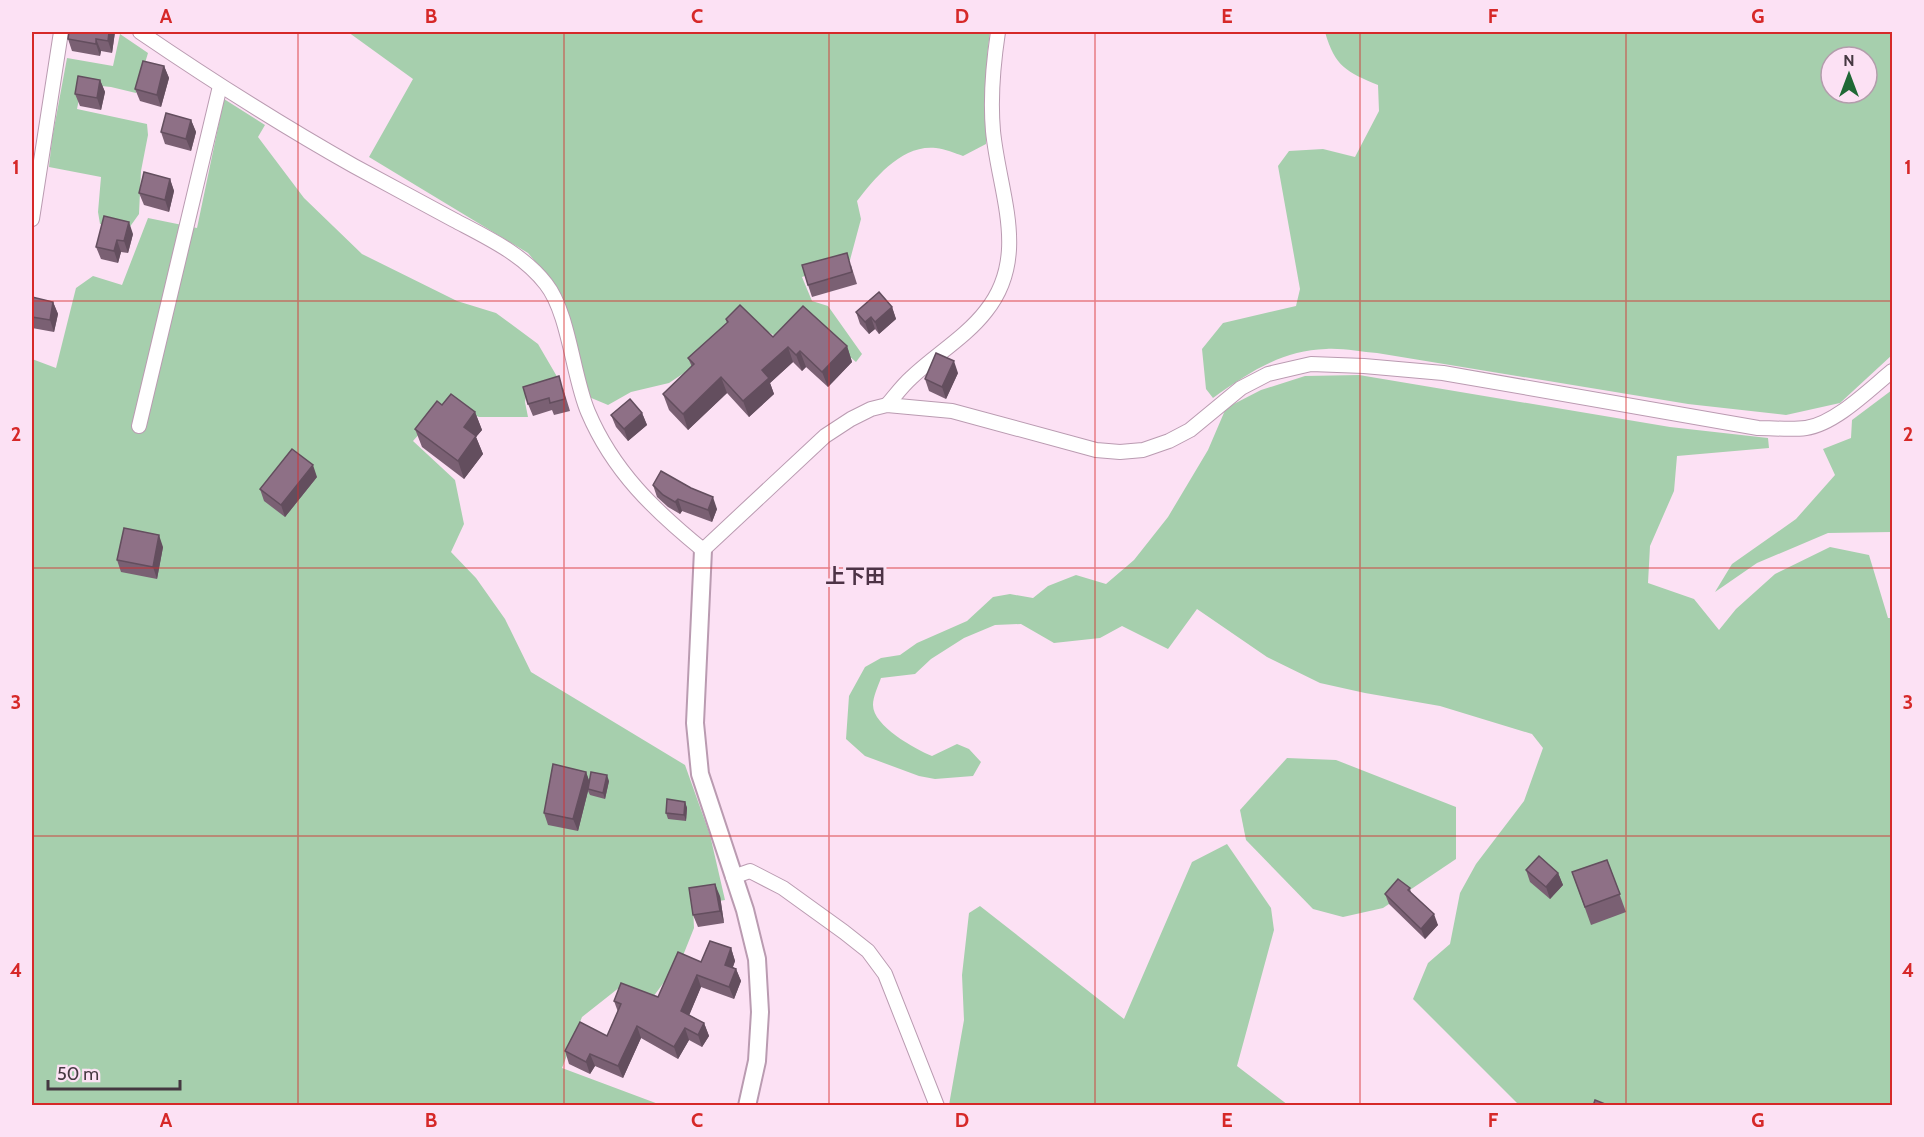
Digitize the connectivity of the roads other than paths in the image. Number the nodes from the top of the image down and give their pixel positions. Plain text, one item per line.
1 (60, 32) edge
2 (140, 32) edge
3 (998, 32) edge
4 (220, 86) junction
5 (32, 219) edge
6 (1893, 370) edge
7 (887, 405) junction
8 (139, 426) dead end
9 (703, 550) junction
10 (733, 877) junction
11 (747, 1106) edge
12 (937, 1106) edge

1 - 5 street
2 - 4 street
3 - 7 street
4 - 8 street
4 - 9 street
6 - 7 street
7 - 9 street
9 - 10 street
10 - 11 street
10 - 12 street

